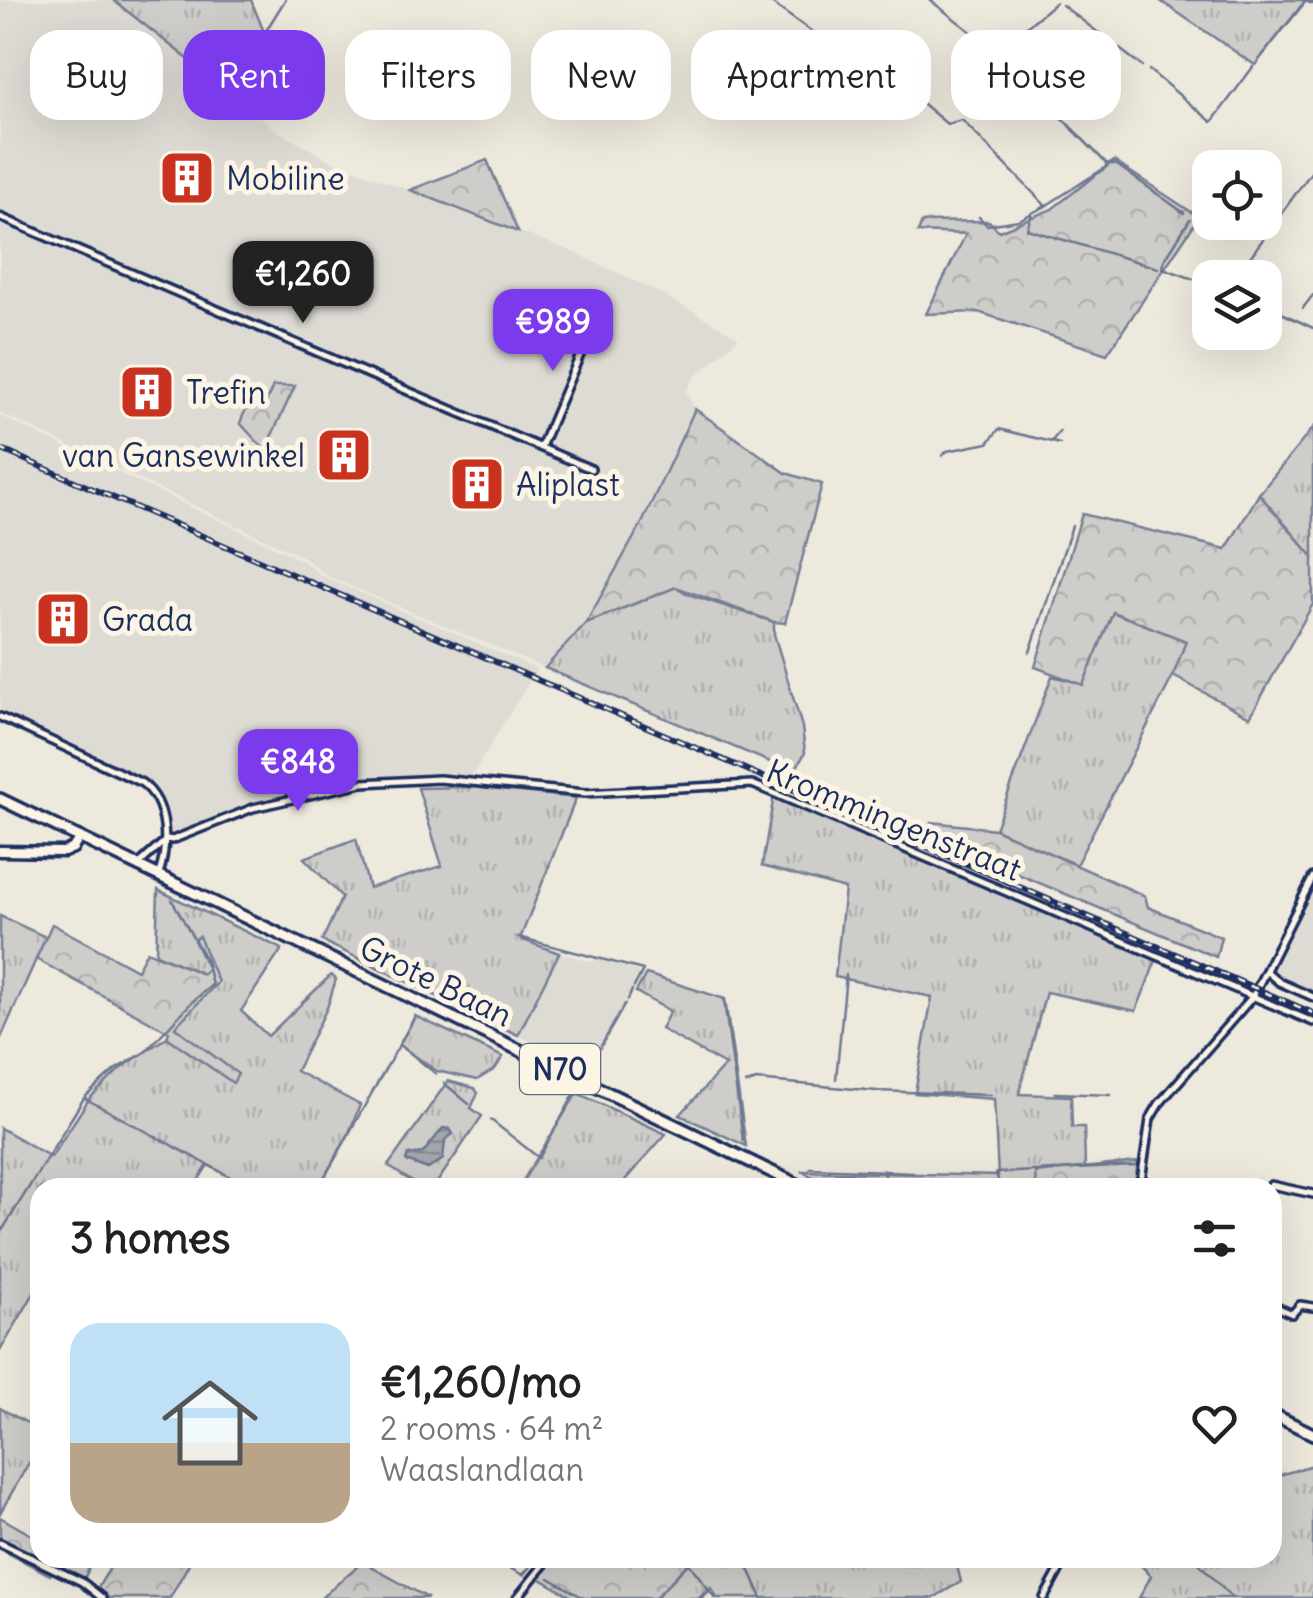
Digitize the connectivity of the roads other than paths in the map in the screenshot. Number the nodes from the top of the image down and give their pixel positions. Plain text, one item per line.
1 (0, 217) edge
2 (597, 314) dead end
3 (541, 448) junction
4 (591, 469) dead end
5 (0, 716) edge
6 (0, 800) edge
7 (80, 838) junction
8 (167, 839) junction
9 (0, 851) edge
10 (138, 865) junction
11 (158, 874) junction
12 (1313, 877) edge
13 (1266, 971) junction
14 (1253, 996) junction
15 (1313, 997) edge
16 (1313, 1022) edge
17 (784, 1178) edge
18 (1141, 1178) edge
19 (1282, 1187) edge
20 (1313, 1194) edge
21 (1313, 1307) edge
22 (1282, 1310) edge
23 (1282, 1419) edge
24 (1313, 1434) edge
25 (0, 1543) edge
26 (30, 1557) edge
27 (53, 1568) edge
28 (540, 1568) edge
29 (1060, 1568) edge
30 (102, 1598) edge
31 (517, 1598) edge
32 (1044, 1598) edge

1 - 3 street
2 - 3 street
3 - 4 street
5 - 8 street
6 - 7 main road, N70
7 - 9 street
7 - 10 main road, N70
8 - 10 street
8 - 11 street
8 - 14 street, Krommingenstraat
10 - 11 main road, N70
11 - 17 main road, Grote Baan / N70
12 - 13 street
13 - 14 street
13 - 15 street
14 - 16 street, Krommingenstraat
14 - 18 street
19 - 20 street
21 - 22 street
23 - 24 main road
25 - 26 street
27 - 30 street
28 - 31 street
29 - 32 street

